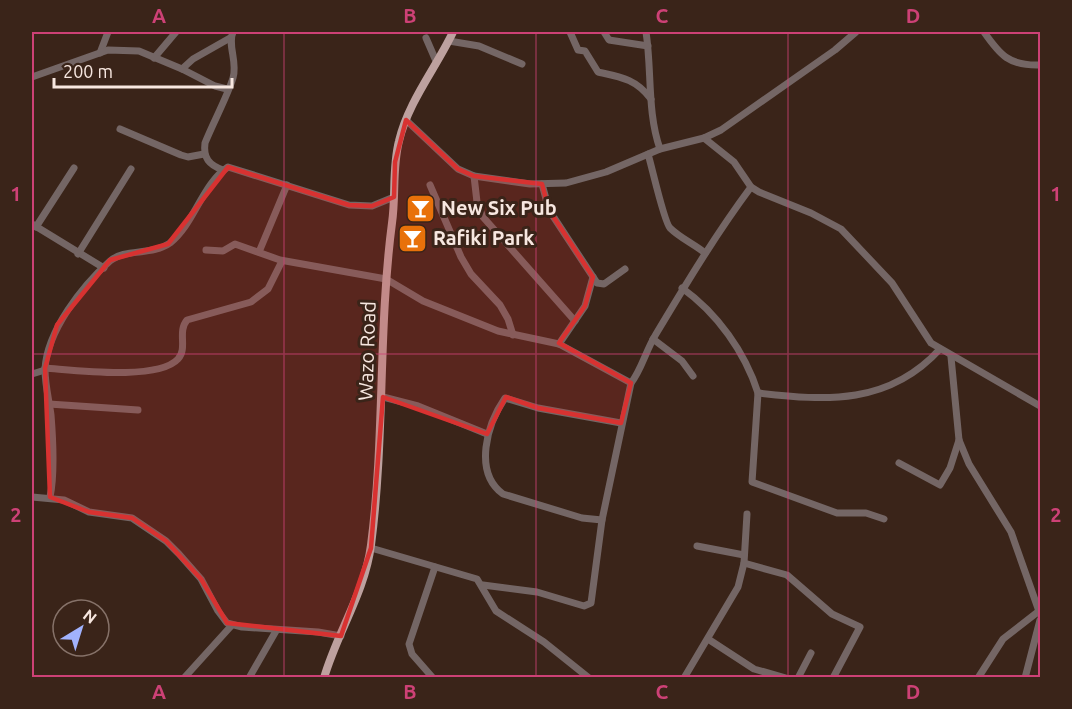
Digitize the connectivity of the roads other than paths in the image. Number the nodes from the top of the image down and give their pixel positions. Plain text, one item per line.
1 (108, 32) edge
2 (176, 32) edge
3 (453, 32) edge
4 (570, 32) edge
5 (604, 32) edge
6 (646, 32) edge
7 (856, 32) edge
8 (984, 32) edge
9 (231, 35) edge
10 (426, 38) dead end
11 (449, 40) junction
12 (648, 46) junction
13 (100, 53) junction
14 (154, 58) junction
15 (436, 61) junction
16 (522, 64) dead end
17 (1041, 65) edge
18 (182, 69) junction
19 (32, 77) edge
20 (227, 89) junction
21 (651, 99) junction
22 (406, 120) junction
23 (120, 129) dead end
24 (704, 138) junction
25 (660, 149) junction
26 (204, 154) junction
27 (648, 154) junction
28 (74, 168) dead end
29 (131, 170) dead end
30 (223, 170) junction
31 (474, 176) junction
32 (430, 184) dead end
33 (542, 184) junction
34 (287, 185) junction
35 (751, 187) junction
36 (394, 197) junction
37 (34, 226) edge
38 (206, 250) dead end
39 (259, 252) junction
40 (705, 253) junction
41 (78, 254) junction
42 (282, 261) junction
43 (104, 268) junction
44 (625, 269) dead end
45 (593, 277) junction
46 (386, 279) junction
47 (682, 288) junction
48 (575, 321) junction
49 (513, 335) junction
50 (653, 339) junction
51 (560, 344) junction
52 (940, 350) junction
53 (951, 357) junction
54 (45, 369) junction
55 (32, 374) edge
56 (693, 376) dead end
57 (631, 383) junction
58 (758, 393) junction
59 (382, 397) junction
60 (49, 405) junction
61 (1041, 406) edge
62 (138, 410) dead end
63 (621, 423) junction
64 (487, 434) junction
65 (959, 440) junction
66 (899, 463) dead end
67 (50, 497) junction
68 (32, 498) edge
69 (747, 514) dead end
70 (884, 519) dead end
71 (603, 520) junction
72 (697, 546) dead end
73 (371, 548) junction
74 (744, 555) junction
75 (744, 564) junction
76 (435, 567) junction
77 (483, 585) junction
78 (1040, 612) edge
79 (1041, 621) edge
80 (232, 625) junction
81 (276, 631) junction
82 (341, 636) junction
83 (708, 639) junction
84 (811, 653) dead end
85 (982, 670) junction
86 (776, 677) edge
87 (184, 678) edge
88 (249, 678) edge
89 (324, 678) edge
90 (433, 678) edge
91 (589, 678) edge
92 (684, 678) edge
93 (786, 678) edge
94 (798, 678) edge
95 (833, 678) edge
96 (978, 678) edge
97 (987, 678) edge
98 (1025, 678) edge

1 - 13 street
2 - 14 street
3 - 11 main road, Wazo Road
4 - 21 street
5 - 12 street
6 - 12 street
7 - 24 street
8 - 17 street
9 - 18 street
9 - 20 street
10 - 15 street
11 - 15 main road, Wazo Road
11 - 16 street
12 - 21 street
13 - 14 street
13 - 19 street
14 - 18 street
15 - 22 main road, Wazo Road
18 - 20 street
20 - 26 street
21 - 25 street
22 - 31 street
22 - 36 main road, Wazo Road
23 - 26 street
24 - 25 street
24 - 35 street
25 - 27 street
26 - 30 street
27 - 33 street
27 - 40 street
28 - 37 street
29 - 41 street
30 - 34 street
30 - 43 street
31 - 33 street
31 - 48 street
32 - 49 street
33 - 45 street
34 - 36 street
34 - 39 street
35 - 40 street
35 - 52 street
36 - 46 main road, Wazo Road
37 - 41 street
38 - 39 street
39 - 42 street
40 - 47 street
41 - 43 street
42 - 46 street
42 - 54 street
43 - 54 street
44 - 45 street
45 - 48 street
46 - 49 street
46 - 59 main road, Wazo Road
47 - 50 street
47 - 58 street
48 - 51 street
49 - 51 street
50 - 56 street
50 - 57 street
51 - 57 street
52 - 53 street
52 - 58 street
53 - 61 street
53 - 65 street
54 - 55 street
54 - 60 street
57 - 63 street
58 - 70 street
59 - 64 street
59 - 73 main road, Wazo Road
60 - 62 street
60 - 67 street
63 - 64 street
63 - 71 street
64 - 71 street
65 - 66 street
65 - 78 street
67 - 68 street
67 - 80 street
69 - 74 street
71 - 77 street
72 - 74 street
73 - 76 street
73 - 82 main road, Wazo Road
74 - 75 street
75 - 83 street
75 - 95 street
76 - 77 street
76 - 90 street
77 - 91 street
78 - 85 street
79 - 98 street
80 - 81 street
80 - 87 street
81 - 82 street
81 - 88 street
82 - 89 main road, Wazo Road
83 - 86 street
83 - 92 street
84 - 94 street
85 - 96 street
85 - 97 street
86 - 93 street

